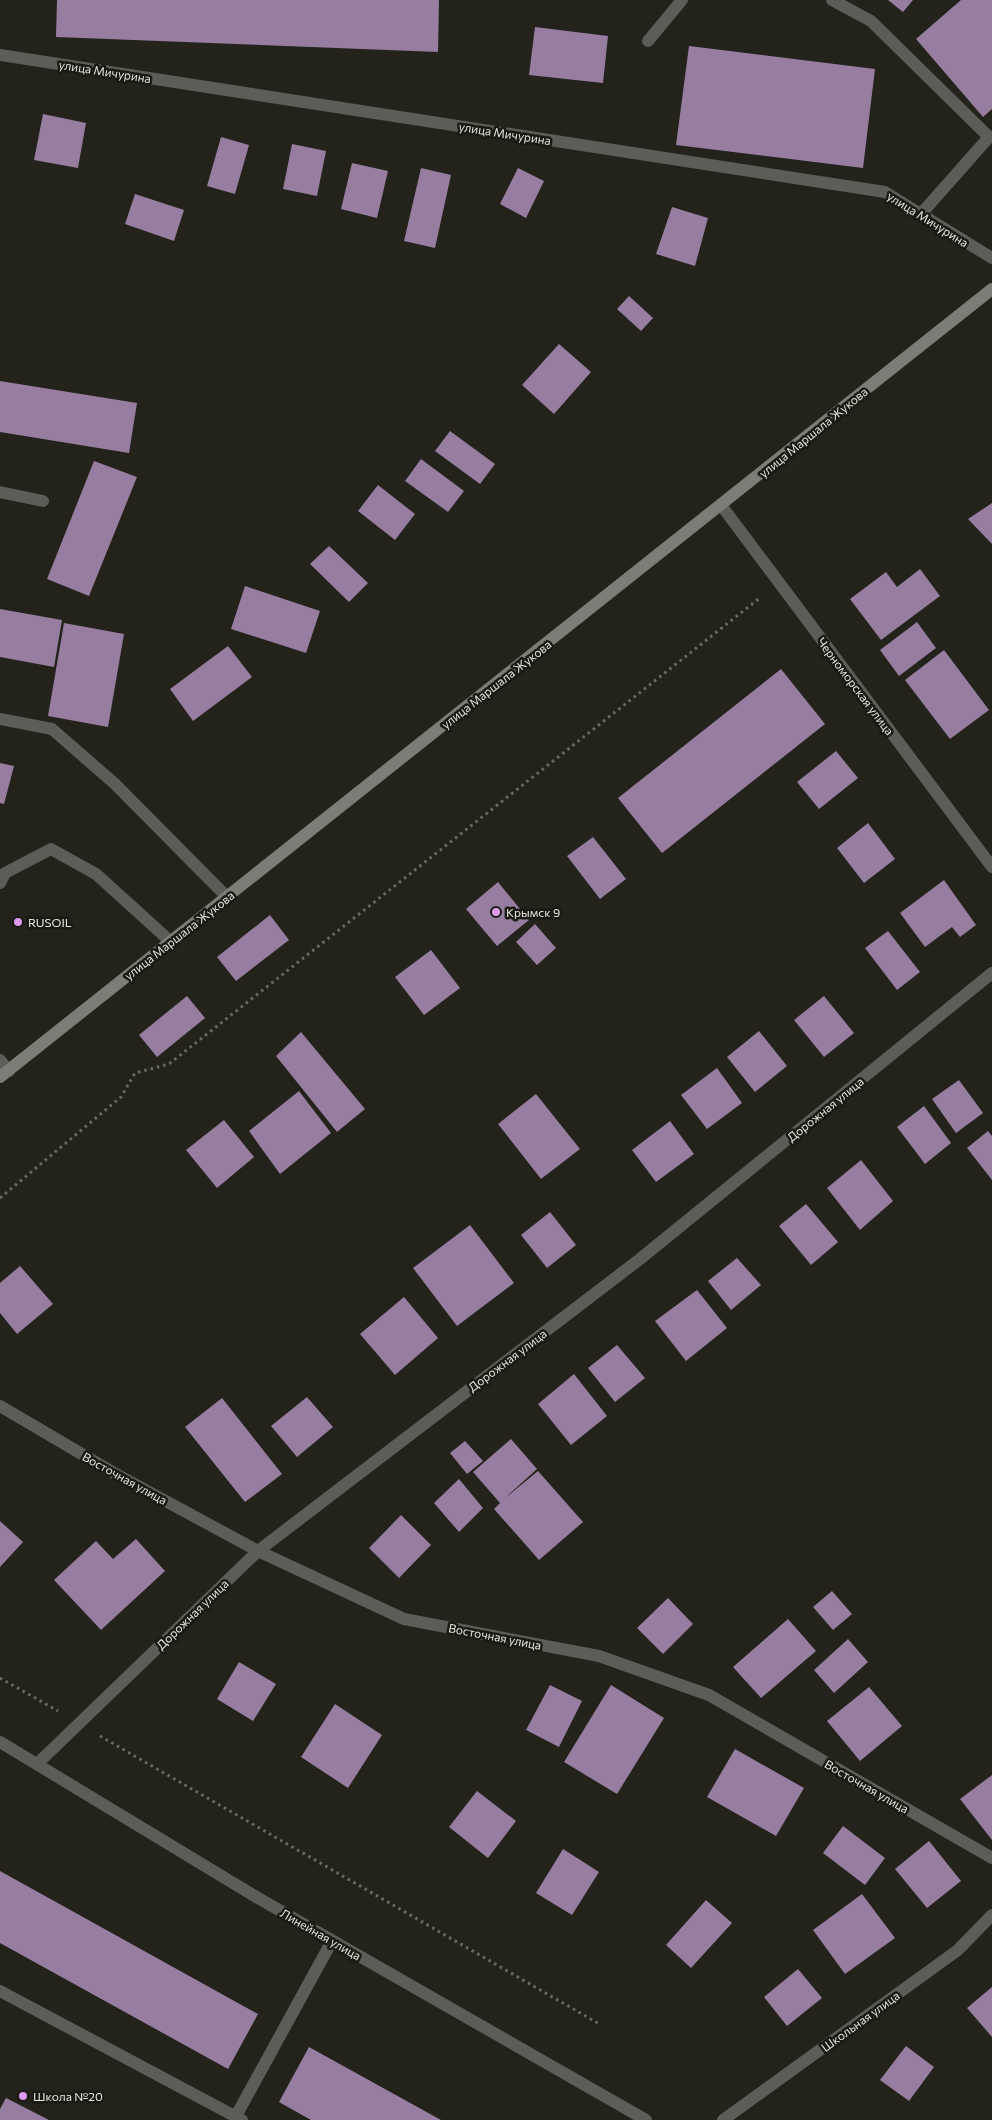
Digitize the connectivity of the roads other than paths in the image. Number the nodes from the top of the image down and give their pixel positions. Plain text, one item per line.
1 (682, 0) edge
2 (832, 0) edge
3 (648, 41) dead end
4 (0, 55) edge
5 (921, 214) junction
6 (992, 258) edge
7 (992, 289) edge
8 (0, 492) edge
9 (43, 501) dead end
10 (721, 505) junction
11 (0, 719) edge
12 (992, 867) edge
13 (0, 883) edge
14 (227, 897) junction
15 (170, 942) junction
16 (992, 973) edge
17 (0, 1060) edge
18 (4, 1074) edge
19 (0, 1406) edge
20 (258, 1551) junction
21 (0, 1742) edge
22 (37, 1764) junction
23 (992, 1858) edge
24 (992, 1915) edge
25 (332, 1941) junction
26 (0, 1991) edge
27 (239, 2118) edge
28 (646, 2120) edge
29 (723, 2120) edge

1 - 3 street
2 - 5 street
4 - 5 street, улица Мичурина
5 - 6 street, улица Мичурина
7 - 10 main road, улица Маршала Жукова
8 - 9 street
10 - 12 street, Черноморская улица
10 - 14 main road, улица Маршала Жукова
11 - 14 street
13 - 15 street
14 - 15 main road, улица Маршала Жукова
15 - 18 main road, улица Маршала Жукова
16 - 20 street, Дорожная улица
17 - 18 street
19 - 20 street, Восточная улица
20 - 22 street, Дорожная улица
20 - 23 street, Восточная улица
21 - 22 street, Линейная улица
22 - 25 street, Линейная улица
24 - 29 street, Школьная улица
25 - 27 street
25 - 28 street, Линейная улица
26 - 27 street

